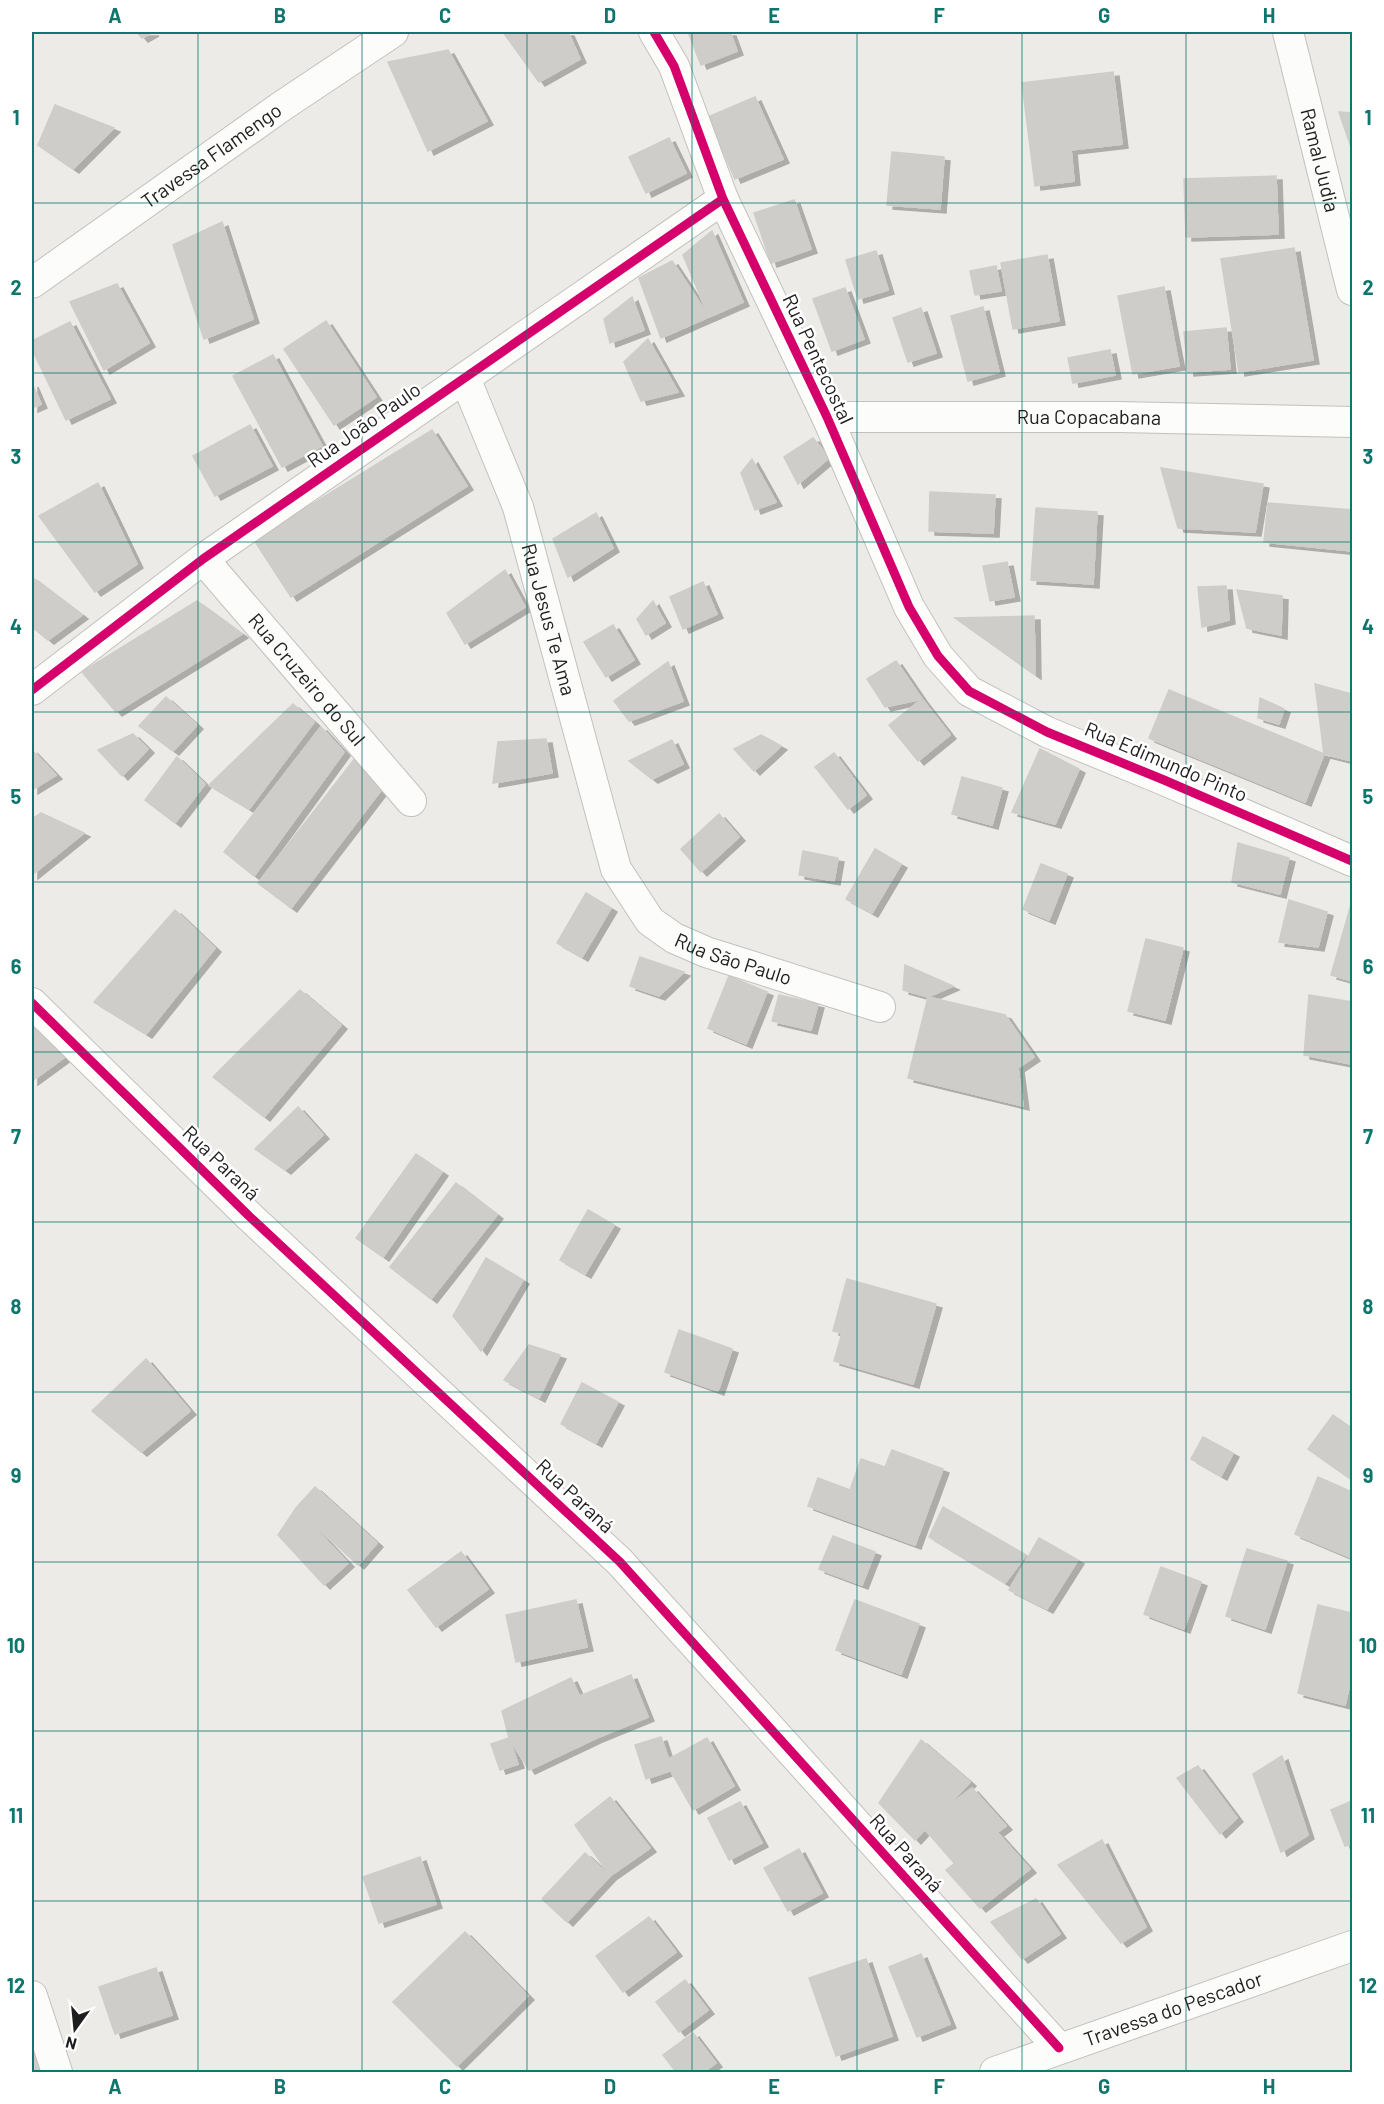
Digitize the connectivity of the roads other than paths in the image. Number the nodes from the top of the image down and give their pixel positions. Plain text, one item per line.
1 (393, 32) edge
2 (654, 32) edge
3 (1288, 32) edge
4 (723, 199) junction
5 (32, 283) edge
6 (1353, 290) edge
7 (465, 378) junction
8 (826, 417) junction
9 (1353, 422) edge
10 (202, 559) junction
11 (32, 690) edge
12 (969, 691) joint
13 (411, 801) dead end
14 (1353, 861) edge
15 (616, 869) joint
16 (32, 1003) edge
17 (880, 1007) dead end
18 (1353, 1946) edge
19 (32, 1996) edge
20 (1059, 2048) junction
21 (57, 2073) edge
22 (994, 2073) edge

1 - 5 street, Travessa Flamengo
2 - 4 street, Rua Pentecostal
3 - 6 street, Ramal Judia
4 - 7 street, Rua João Paulo
4 - 8 street, Rua Pentecostal
7 - 10 street, Rua João Paulo
7 - 15 street, Rua Jesus Te Ama
8 - 9 street, Rua Copacabana
8 - 12 street, Rua Pentecostal
10 - 11 street, Rua João Paulo
10 - 13 street, Rua Cruzeiro do Sul
12 - 14 street, Rua Edimundo Pinto
15 - 17 street, Rua São Paulo
16 - 20 street, Rua Paraná
18 - 20 street, Travessa do Pescador
19 - 21 street
20 - 22 street, Travessa do Pescador

